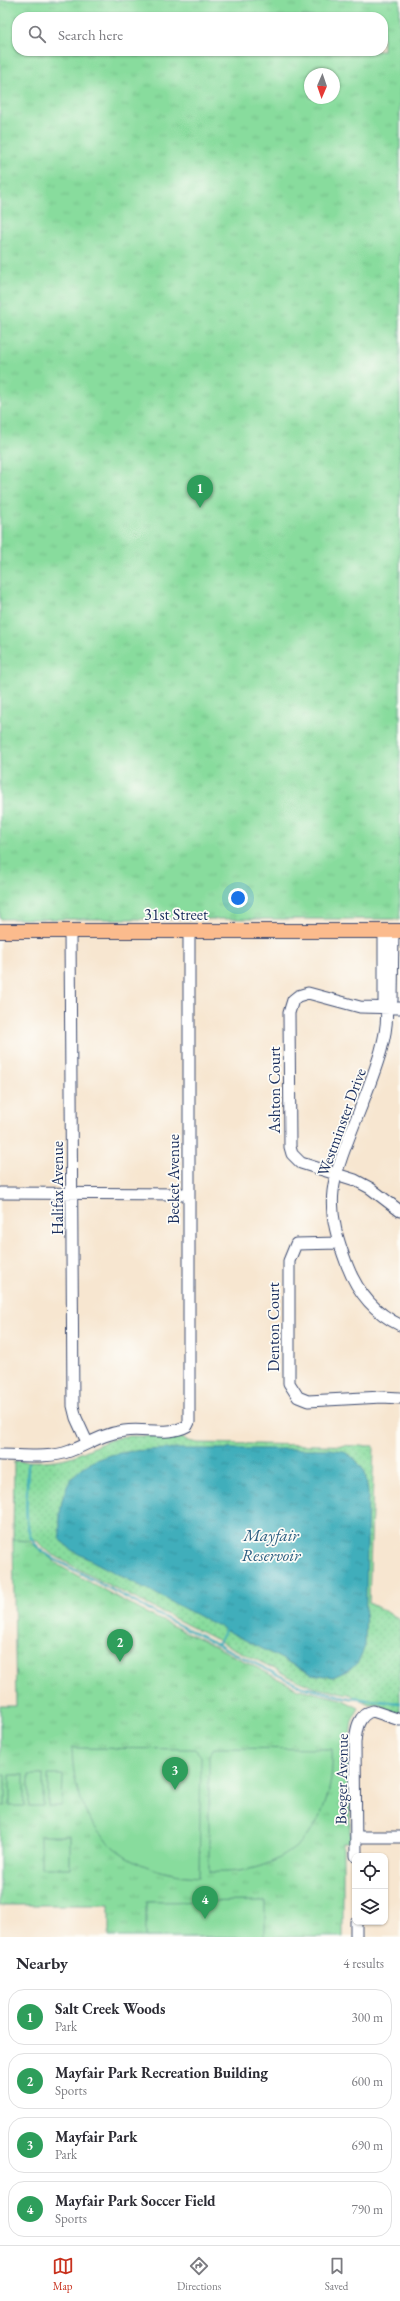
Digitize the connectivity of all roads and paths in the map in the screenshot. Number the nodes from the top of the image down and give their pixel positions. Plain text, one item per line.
1 (0, 930) edge
2 (70, 931) junction
3 (189, 931) junction
4 (392, 931) edge
5 (388, 1008) junction
6 (400, 1008) edge
7 (337, 1173) junction
8 (0, 1193) edge
9 (73, 1193) junction
10 (189, 1194) junction
11 (400, 1211) edge
12 (339, 1243) junction
13 (400, 1325) edge
14 (400, 1398) edge
15 (87, 1442) junction
16 (0, 1455) edge
17 (400, 1720) edge
18 (356, 1837) junction
19 (400, 1837) edge
20 (356, 1853) edge
21 (356, 1925) edge
22 (356, 1937) edge

1 - 2 main road, 31st Street
2 - 3 main road, 31st Street
2 - 9 street, Halifax Avenue
3 - 4 main road, 31st Street
3 - 10 street, Becket Avenue
4 - 5 street, Westminster Drive
5 - 6 street, Ashton Court
5 - 7 street, Westminster Drive
5 - 7 street, Ashton Court
7 - 11 street, Ashton Court
7 - 12 street, Westminster Drive
8 - 9 street
9 - 10 street
9 - 15 street, Halifax Avenue
10 - 15 street, Becket Avenue
12 - 13 street, Westminster Drive
12 - 14 street, Denton Court
15 - 16 street
17 - 18 street, Boeger Avenue
18 - 19 street
18 - 20 street, Boeger Avenue
21 - 22 street

